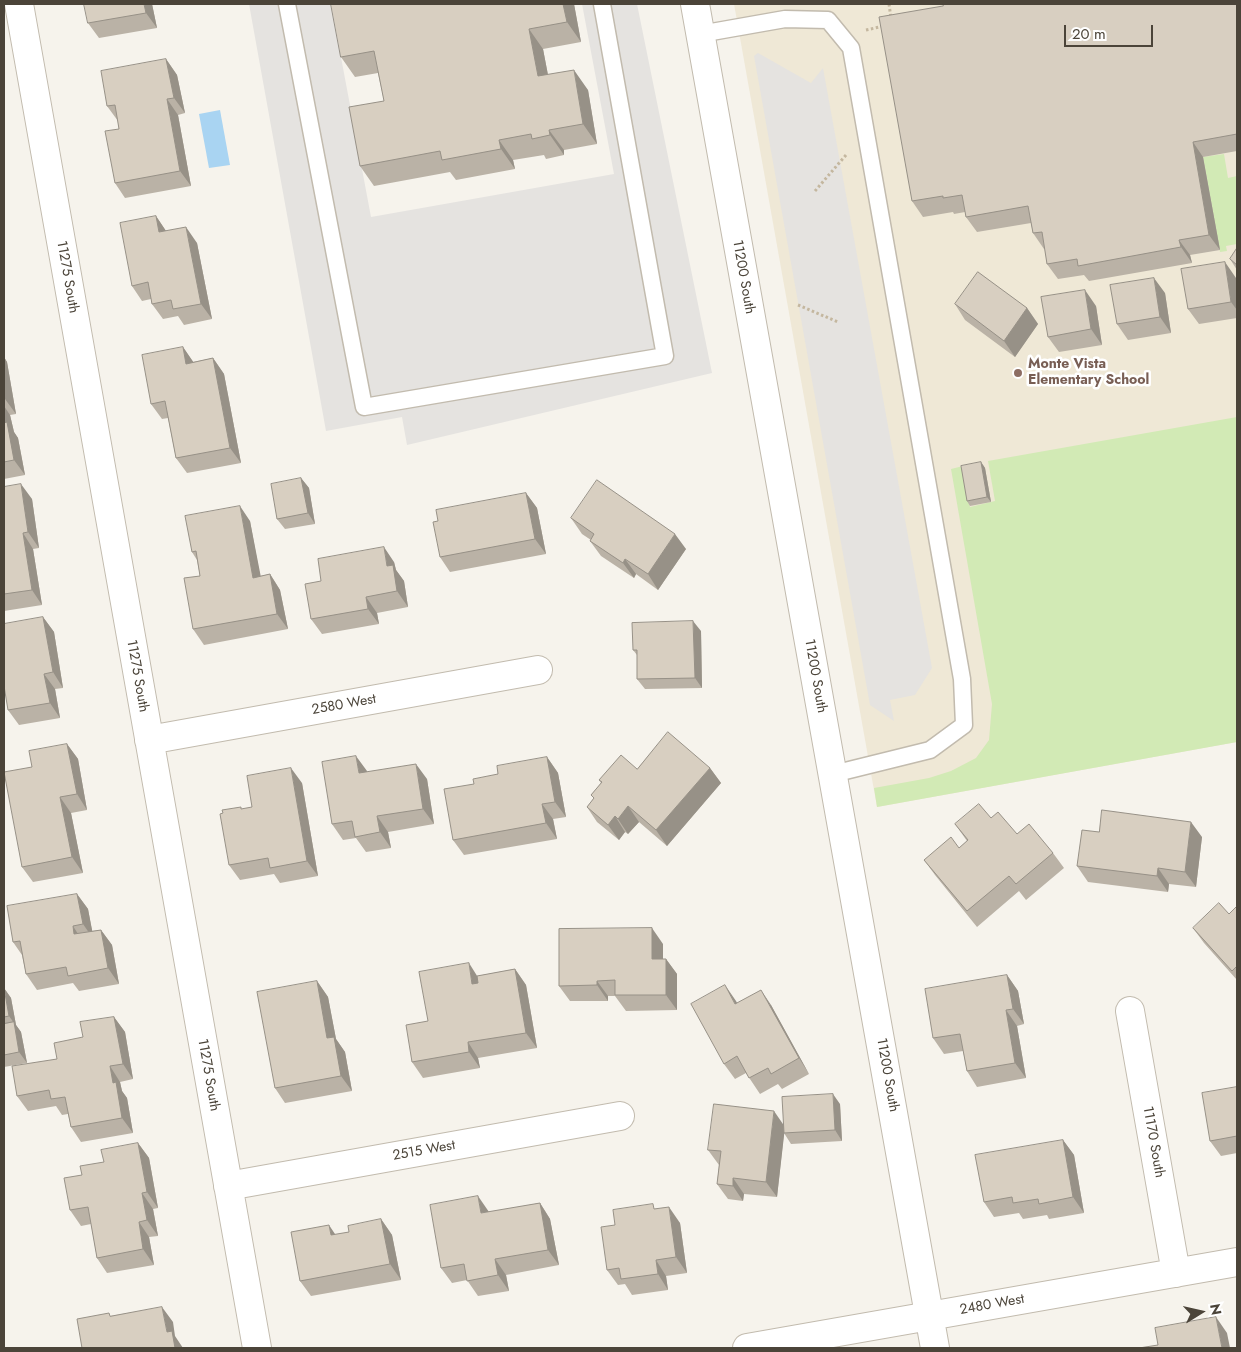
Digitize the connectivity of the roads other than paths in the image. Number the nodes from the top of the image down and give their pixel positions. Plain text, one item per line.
1 (19, 4) edge
2 (287, 4) edge
3 (602, 4) edge
4 (695, 4) edge
5 (700, 34) junction
6 (538, 670) dead end
7 (149, 740) junction
8 (833, 774) junction
9 (1130, 1011) dead end
10 (620, 1116) dead end
11 (228, 1186) junction
12 (1237, 1262) edge
13 (1176, 1273) junction
14 (930, 1316) junction
15 (256, 1348) edge
16 (747, 1348) edge
17 (935, 1348) edge

1 - 7 street, 11275 South
2 - 3 lane
4 - 5 street, 11200 South
5 - 8 street, 11200 South
5 - 8 lane
6 - 7 street, 2580 West
7 - 11 street, 11275 South
8 - 14 street, 11200 South
9 - 13 street, 11170 South
10 - 11 street, 2515 West
11 - 15 street, 11275 South
12 - 13 street, 2480 West
13 - 14 street, 2480 West
14 - 16 street, 2480 West
14 - 17 street, 11200 South

